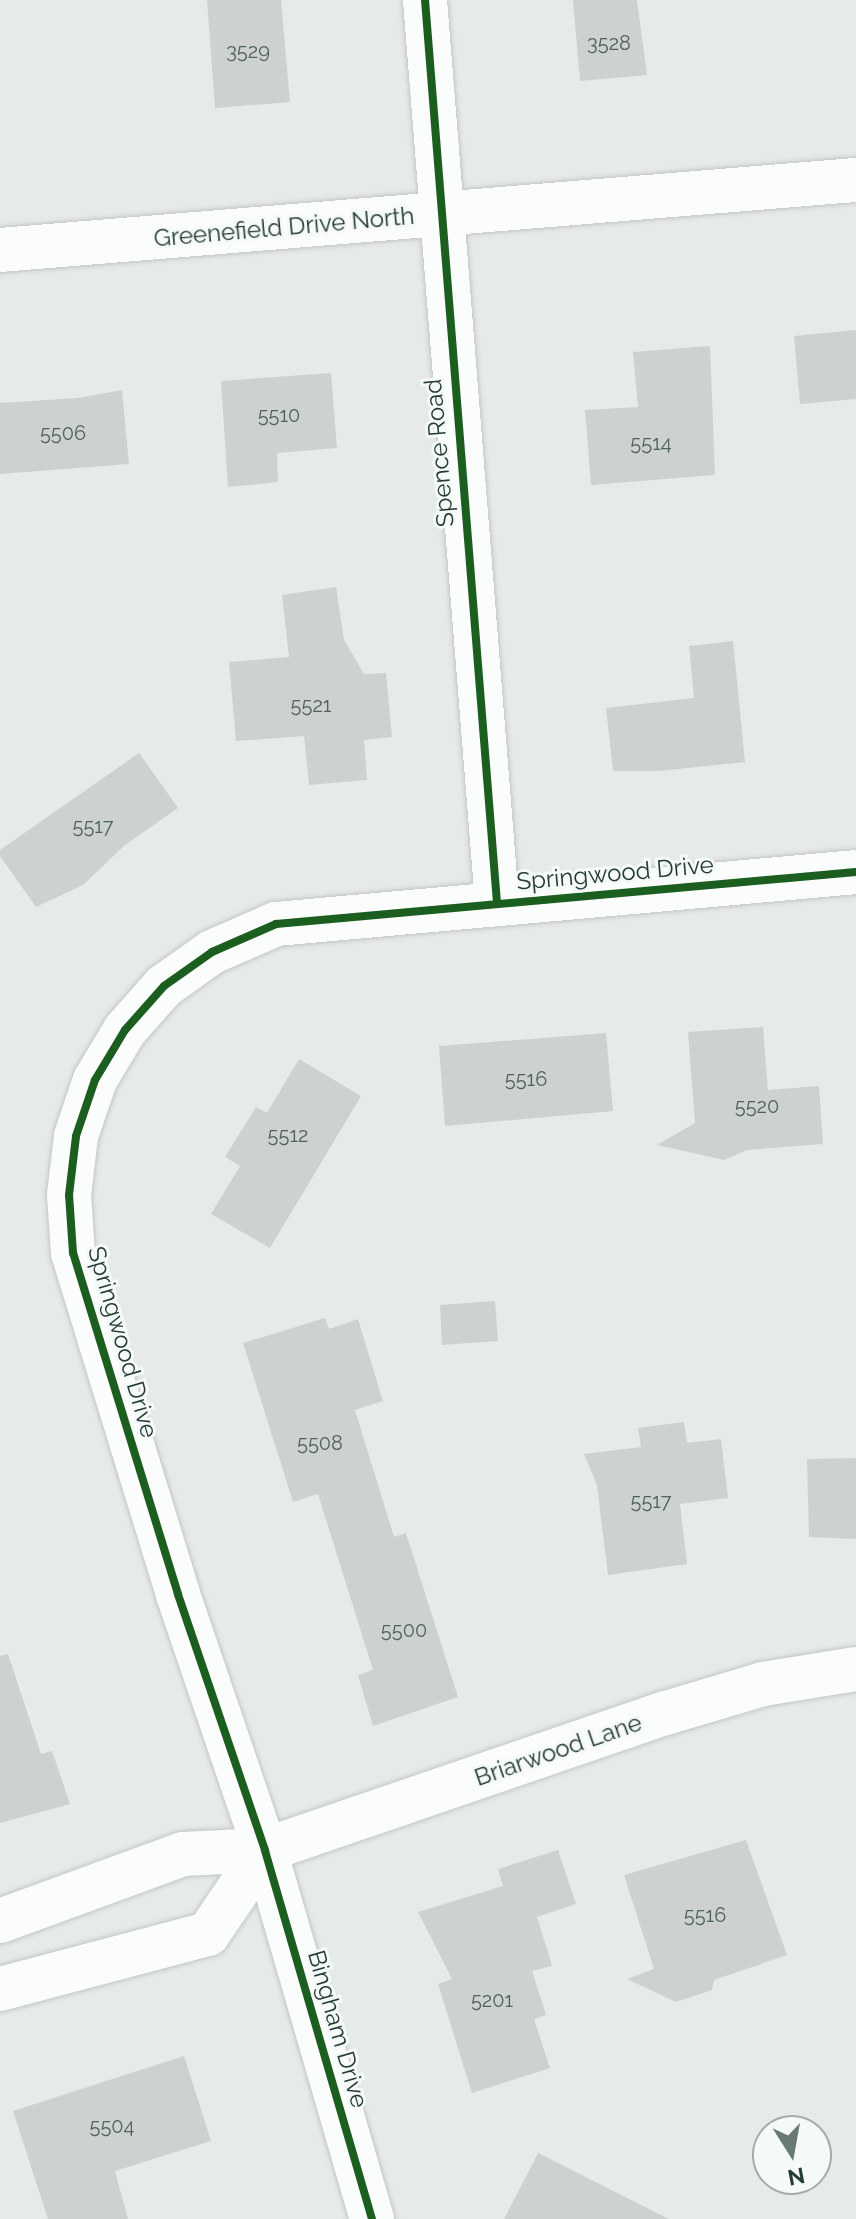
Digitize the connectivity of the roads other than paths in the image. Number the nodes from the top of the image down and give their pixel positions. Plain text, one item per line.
1 (425, 0) edge
2 (856, 180) edge
3 (440, 214) junction
4 (0, 250) edge
5 (856, 872) edge
6 (497, 903) junction
7 (856, 1669) edge
8 (265, 1850) junction
9 (0, 1921) edge
10 (0, 1989) edge
11 (372, 2219) edge

1 - 3 street, Spence Road
2 - 3 street, Greenefield Drive North
3 - 4 street, Greenefield Drive North
3 - 6 street, Spence Road
5 - 6 street, Springwood Drive
6 - 8 street, Springwood Drive
7 - 8 street, Briarwood Lane
8 - 9 street, Briarwood Lane
8 - 10 street
8 - 11 street, Bingham Drive

